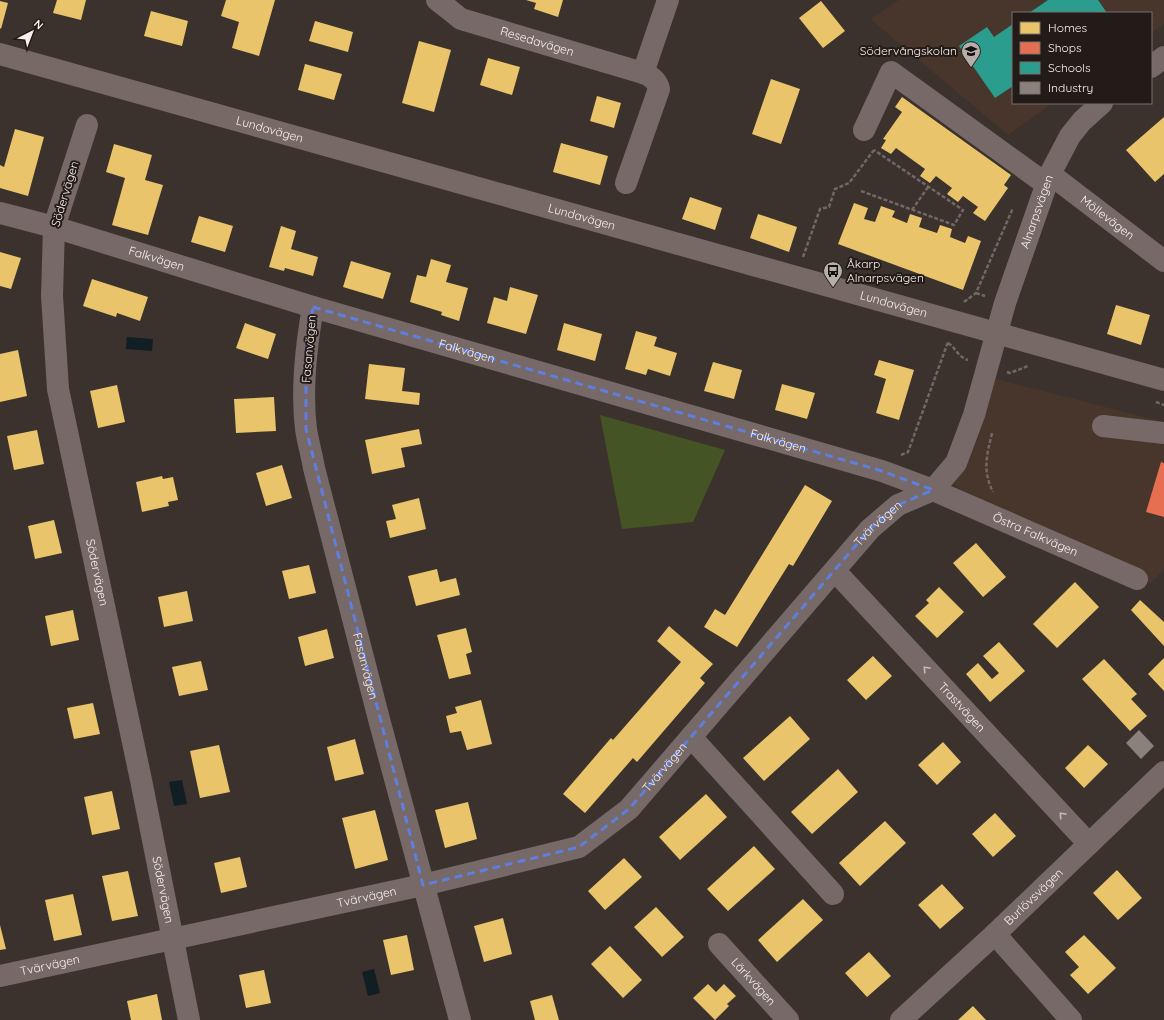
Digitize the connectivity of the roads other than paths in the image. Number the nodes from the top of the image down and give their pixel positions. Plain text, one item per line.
1 (437, 0) edge
2 (668, 0) edge
3 (0, 54) edge
4 (1164, 57) edge
5 (1152, 66) edge
6 (643, 73) junction
7 (1101, 104) edge
8 (87, 125) dead end
9 (864, 130) road end
10 (1048, 179) junction
11 (626, 183) dead end
12 (0, 213) edge
13 (54, 226) junction
14 (1164, 261) edge
15 (313, 307) junction
16 (996, 334) junction
17 (1164, 380) edge
18 (1103, 426) dead end
19 (1164, 433) edge
20 (933, 490) junction
21 (835, 571) junction
22 (1138, 579) dead end
23 (691, 737) junction
24 (1164, 772) edge
25 (1088, 844) junction
26 (424, 885) junction
27 (833, 894) dead end
28 (995, 934) junction
29 (172, 940) junction
30 (719, 944) dead end
31 (0, 976) edge
32 (190, 1020) edge
33 (460, 1020) edge
34 (788, 1020) edge
35 (902, 1020) edge
36 (1071, 1020) edge

1 - 6 street, Resedavägen
2 - 6 street
3 - 16 main road, Lundavägen
4 - 5 street
6 - 11 street, Resedavägen
7 - 10 street, Alnarpsvägen
8 - 13 street, Södervägen
9 - 10 street, Möllevägen
10 - 14 street, Möllevägen
10 - 16 street, Alnarpsvägen
12 - 13 street, Falkvägen
13 - 15 street, Falkvägen
13 - 29 street, Södervägen
15 - 20 street, Falkvägen
15 - 26 street, Fasanvägen
16 - 17 main road, Lundavägen
16 - 20 street, Tvärvägen
18 - 19 street
20 - 21 street, Tvärvägen
20 - 22 street, Östra Falkvägen
21 - 23 street, Tvärvägen
25 -> 21 street, Trastvägen
23 - 26 street, Tvärvägen
23 - 27 street, Tvärvägen
24 - 25 street, Burlövsvägen
25 - 28 street, Burlövsvägen
26 - 29 street, Tvärvägen
26 - 33 street, Fasanvägen
28 - 35 street, Burlövsvägen
28 - 36 street
29 - 31 street, Tvärvägen
29 - 32 street, Södervägen
30 - 34 street, Lärkvägen

